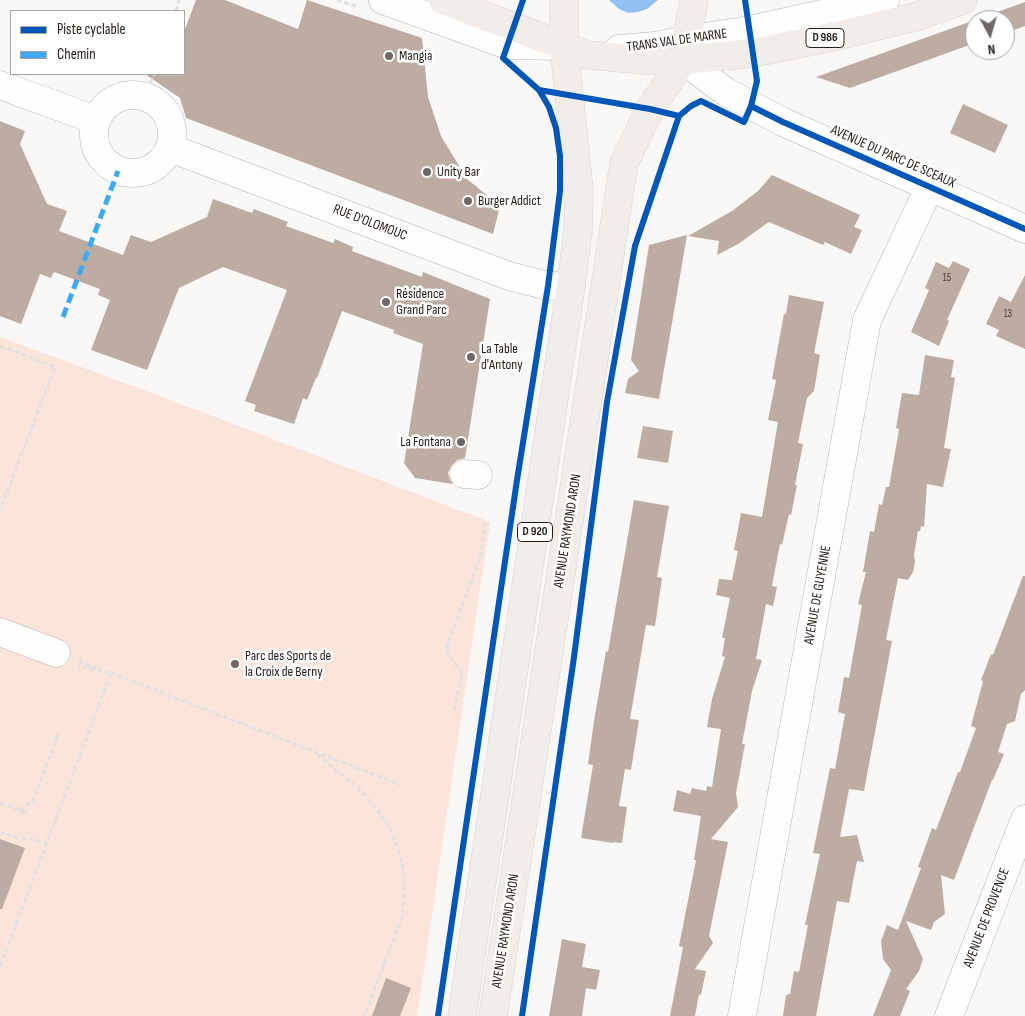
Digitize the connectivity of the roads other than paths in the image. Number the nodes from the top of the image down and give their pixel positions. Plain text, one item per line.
1 (383, 0) edge
2 (443, 0) edge
3 (564, 0) edge
4 (694, 0) edge
5 (886, 0) edge
6 (963, 0) edge
7 (564, 46) junction
8 (685, 50) junction
9 (0, 85) edge
10 (150, 85) edge
11 (96, 120) junction
12 (170, 148) junction
13 (930, 186) junction
14 (1025, 229) edge
15 (572, 285) junction
16 (0, 632) edge
17 (67, 654) road end
18 (1025, 819) edge
19 (462, 1016) edge
20 (493, 1016) edge
21 (742, 1016) edge
22 (949, 1016) edge

1 - 7 street
2 - 7 main road, D 986
3 - 7 main road, D 920
4 - 8 main road, D 920
5 - 8 street, TRANS VAL DE MARNE
6 - 8 main road, D 986
7 - 8 main road, D 986
7 - 15 main road, D 920
8 - 13 street, AVENUE DU PARC DE SCEAUX
8 - 20 main road, AVENUE RAYMOND ARON / D 920
9 - 11 street
10 - 11 street
10 - 12 street
11 - 12 street
12 - 15 street, RUE D'OLOMOUC
13 - 14 street, AVENUE DU PARC DE SCEAUX
13 - 21 street, AVENUE DE GUYENNE
15 - 19 main road, D 920
16 - 17 street
18 - 22 street, AVENUE DE PROVENCE

